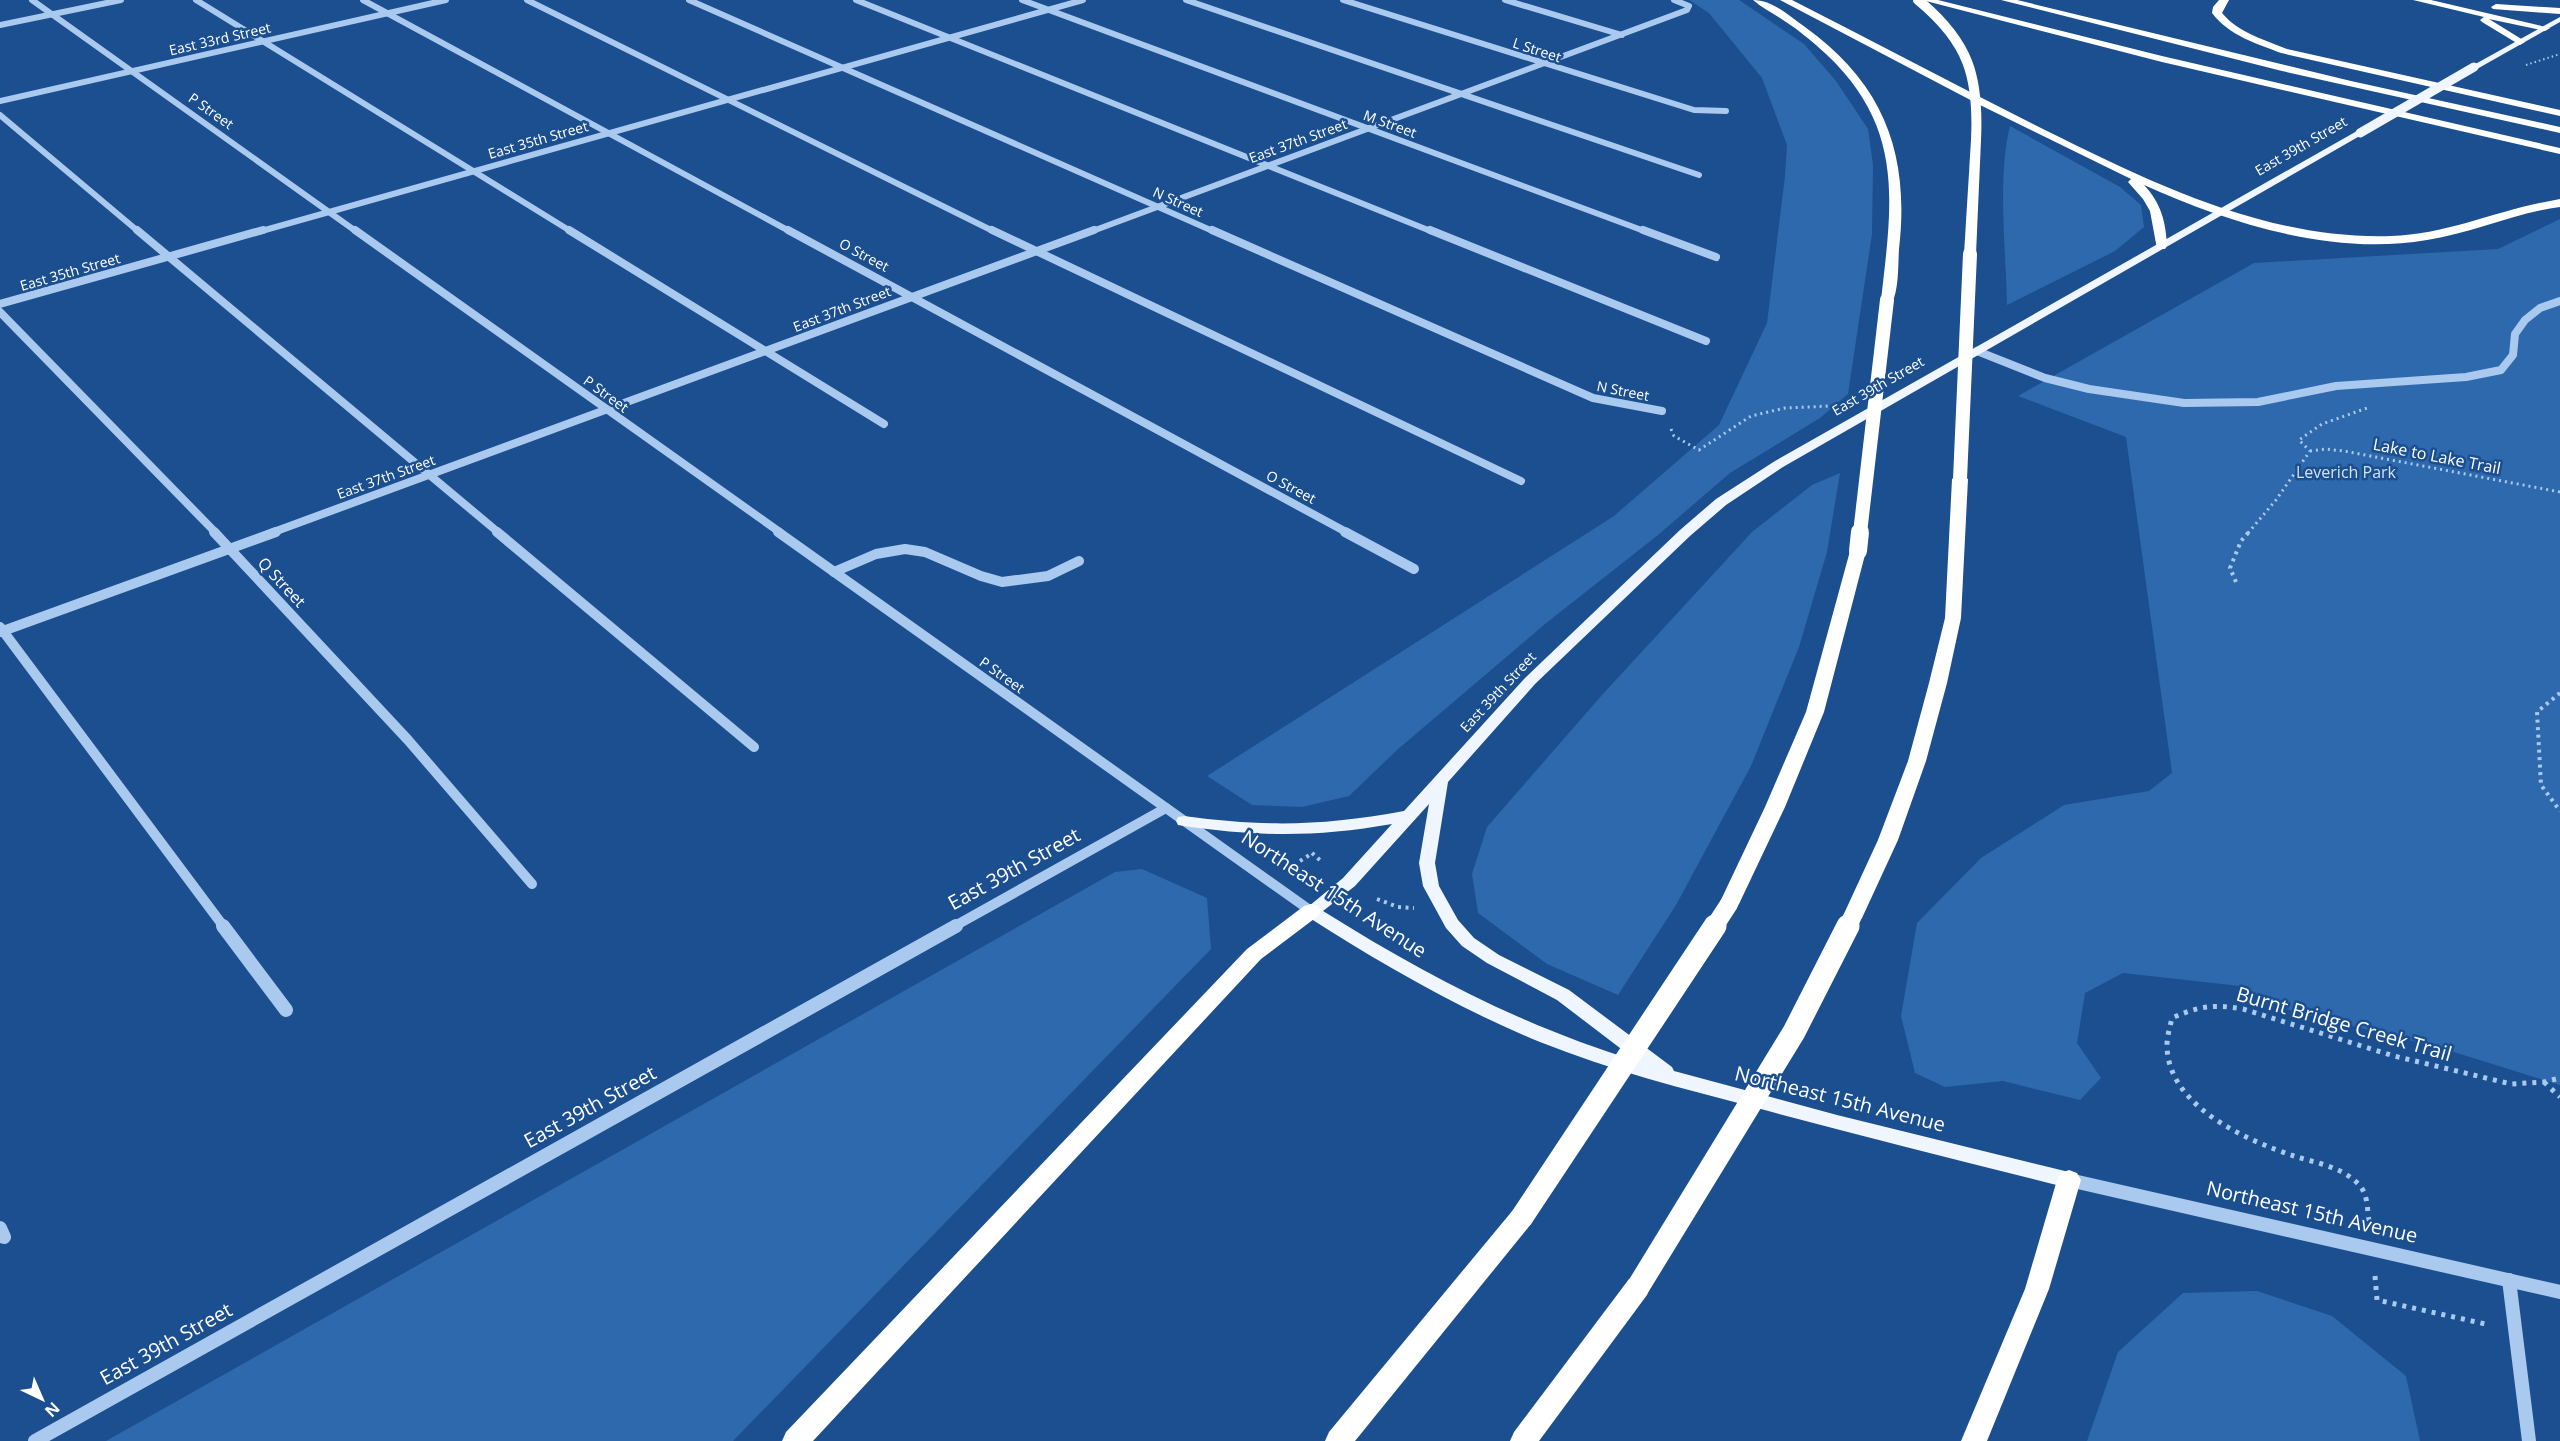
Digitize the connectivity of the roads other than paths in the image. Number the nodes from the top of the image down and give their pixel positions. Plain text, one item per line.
1 (32, 0) edge
2 (122, 0) edge
3 (196, 0) edge
4 (363, 0) edge
5 (446, 0) edge
6 (527, 0) edge
7 (689, 0) edge
8 (856, 0) edge
9 (1022, 0) edge
10 (1083, 0) edge
11 (1186, 0) edge
12 (1343, 0) edge
13 (1505, 0) edge
14 (1674, 0) edge
15 (1758, 0) edge
16 (1785, 0) edge
17 (1918, 0) edge
18 (1927, 0) edge
19 (2006, 0) edge
20 (2224, 0) edge
21 (2418, 0) edge
22 (2456, 0) edge
23 (2484, 6) junction
24 (1048, 10) junction
25 (2462, 10) junction
26 (2560, 11) edge
27 (387, 13) junction
28 (52, 15) junction
29 (2560, 19) edge
30 (0, 26) edge
31 (2547, 27) junction
32 (1623, 35) junction
33 (950, 38) junction
34 (263, 42) junction
35 (2520, 42) junction
36 (1544, 65) junction
37 (843, 68) junction
38 (132, 72) junction
39 (1462, 94) junction
40 (727, 100) junction
41 (0, 101) edge
42 (1726, 111) dead end
43 (2560, 113) edge
44 (0, 115) edge
45 (1370, 129) junction
46 (2560, 130) edge
47 (608, 132) junction
48 (2560, 151) edge
49 (1270, 166) junction
50 (473, 171) junction
51 (1699, 175) dead end
52 (2129, 176) junction
53 (2560, 203) edge
54 (1159, 207) junction
55 (2224, 211) junction
56 (328, 212) junction
57 (2161, 246) junction
58 (1038, 251) junction
59 (169, 256) junction
60 (1716, 257) dead end
61 (912, 297) junction
62 (2560, 301) edge
63 (0, 304) edge
64 (0, 312) edge
65 (1706, 341) dead end
66 (1977, 351) junction
67 (767, 352) junction
68 (607, 411) junction
69 (1662, 411) road end
70 (884, 423) dead end
71 (430, 475) junction
72 (1521, 481) dead end
73 (230, 548) junction
74 (1079, 561) dead end
75 (1414, 569) dead end
76 (834, 572) junction
77 (1, 630) edge
78 (754, 747) dead end
79 (1440, 780) junction
80 (1166, 808) junction
81 (1407, 816) junction
82 (1184, 821) junction
83 (532, 884) dead end
84 (1311, 911) junction
85 (286, 1010) dead end
86 (1675, 1079) junction
87 (2069, 1180) junction
88 (2509, 1280) junction
89 (2560, 1292) edge
90 (35, 1441) edge
91 (795, 1441) edge
92 (1338, 1441) edge
93 (1523, 1441) edge
94 (1974, 1441) edge
95 (2529, 1441) edge

1 - 28 street, P Street
2 - 28 street
3 - 34 street
4 - 27 street, O Street
5 - 27 street, East 33rd Street
6 - 40 street
7 - 37 street, N Street
8 - 33 street
9 - 24 street, M Street
10 - 24 street, East 35th Street
11 - 39 street
12 - 36 street, L Street
13 - 32 street
14 - 32 street, East 37th Street
15 - 92 highway, bridge
16 - 52 highway
17 - 93 highway, bridge
18 - 48 highway
19 - 46 highway
20 - 43 highway
21 - 25 highway
22 - 23 highway
23 - 26 highway
23 - 31 highway
24 - 33 street, East 35th Street
24 - 45 street, M Street
25 - 31 highway
25 - 35 highway
27 - 34 street, East 33rd Street
27 - 47 street, O Street
28 - 30 street
28 - 38 street, P Street
29 - 31 main road, East 39th Street
31 - 35 main road, East 39th Street
32 - 36 street, East 37th Street
33 - 37 street, East 35th Street
33 - 49 street
34 - 38 street, East 33rd Street
34 - 50 street
35 - 55 main road, East 39th Street, bridge
36 - 39 street, East 37th Street
36 - 42 street, L Street
37 - 40 street, East 35th Street
37 - 54 street, N Street
38 - 41 street, East 33rd Street
38 - 56 street, P Street
39 - 45 street, East 37th Street
39 - 51 street
40 - 47 street, East 35th Street
40 - 58 street
44 - 59 street
45 - 49 street, East 37th Street
45 - 60 street, M Street
47 - 50 street, East 35th Street
47 - 61 street, O Street
49 - 54 street, East 37th Street
49 - 65 street
50 - 56 street, East 35th Street
50 - 67 street
52 - 55 highway
52 - 57 highway
53 - 55 highway
54 - 58 street, East 37th Street
54 - 69 street, N Street
55 - 57 main road, East 39th Street
56 - 59 street, East 35th Street
56 - 68 street, P Street
57 - 66 main road, East 39th Street
58 - 61 street, East 37th Street
58 - 72 street
59 - 63 street, East 35th Street
59 - 71 street
61 - 67 street, East 37th Street
61 - 75 street, O Street
62 - 66 street
64 - 73 street, Q Street
66 - 79 main road, East 39th Street
67 - 68 street, East 37th Street
67 - 70 street
68 - 71 street, East 37th Street
68 - 76 street, P Street
71 - 73 street, East 37th Street
71 - 78 street
73 - 77 street, East 37th Street
73 - 83 street, Q Street
74 - 76 street
76 - 80 street, P Street
77 - 85 street
79 - 81 main road, East 39th Street
79 - 86 main road
80 - 82 street, Northeast 15th Avenue
80 - 90 street, East 39th Street
81 - 82 main road
81 - 84 main road, East 39th Street
82 - 84 street, Northeast 15th Avenue
84 - 86 main road, Northeast 15th Avenue
84 - 91 highway
86 - 87 main road, Northeast 15th Avenue
87 - 88 street, Northeast 15th Avenue
87 - 94 highway
88 - 89 street, Northeast 15th Avenue
88 - 95 street

